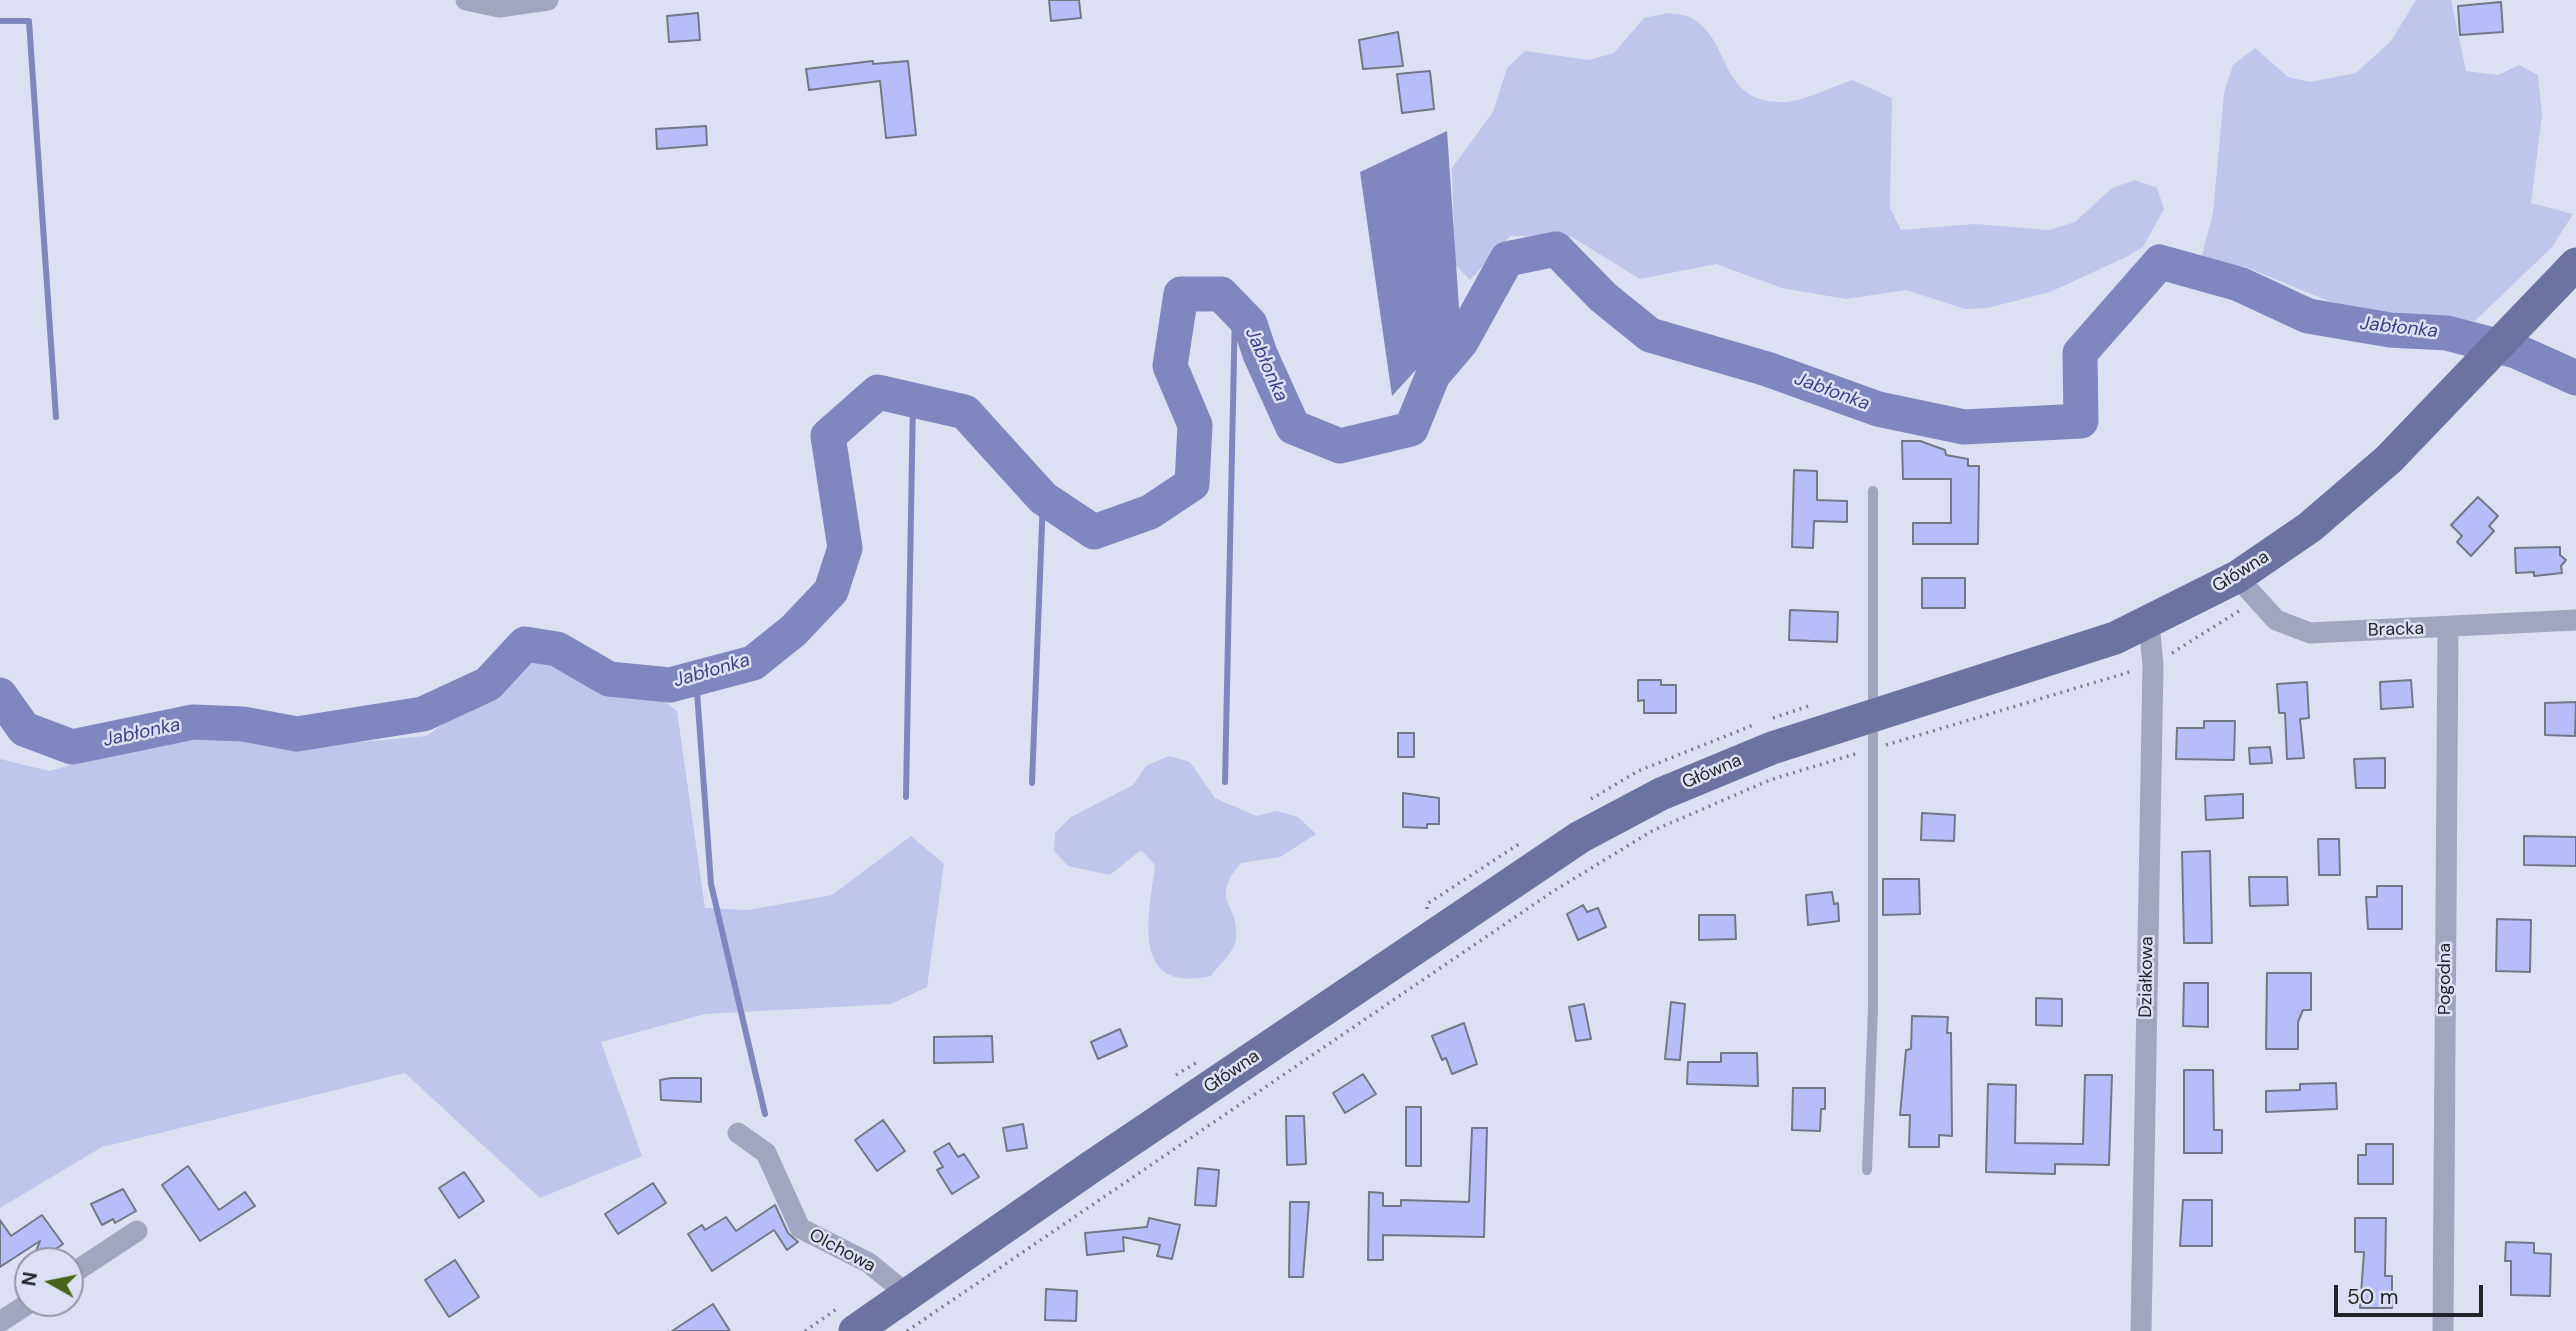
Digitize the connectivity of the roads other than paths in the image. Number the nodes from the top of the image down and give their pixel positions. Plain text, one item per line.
1 (466, 0) edge
2 (548, 0) edge
3 (2576, 264) edge
4 (1873, 491) dead end
5 (2248, 588) junction
6 (2576, 620) edge
7 (2149, 622) junction
8 (2448, 628) junction
9 (1874, 716) junction
10 (738, 1133) dead end
11 (1867, 1170) dead end
12 (137, 1231) dead end
13 (84, 1266) edge
14 (908, 1295) junction
15 (855, 1331) edge
16 (2141, 1331) edge
17 (2443, 1331) edge

1 - 2 street
3 - 5 main road, Główna
4 - 9 lane
5 - 7 main road, Główna
5 - 8 street, Bracka
6 - 8 street, Bracka
7 - 9 main road, Główna
7 - 16 street, Działkowa
8 - 17 street, Pogodna
9 - 11 lane
9 - 14 main road, Główna
10 - 14 street, Olchowa
12 - 13 street
14 - 15 main road, Główna

